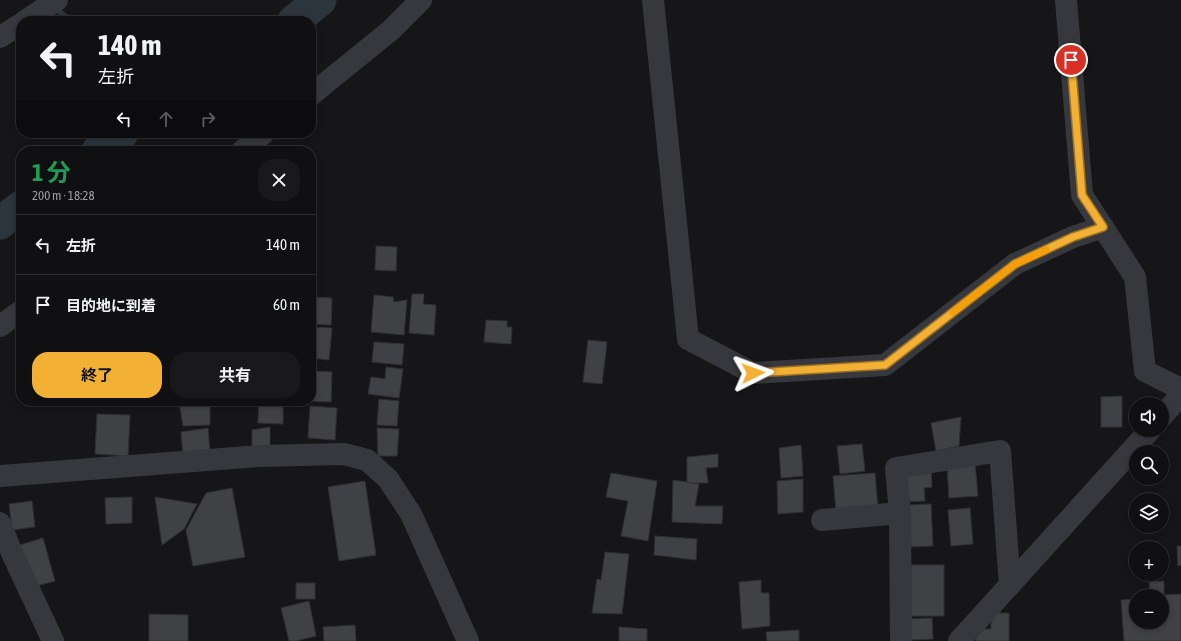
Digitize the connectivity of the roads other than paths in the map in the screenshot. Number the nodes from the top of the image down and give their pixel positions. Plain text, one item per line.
1 (57, 0) edge
2 (421, 0) edge
3 (653, 0) edge
4 (1066, 0) edge
5 (33, 16) edge
6 (16, 27) edge
7 (0, 37) edge
8 (316, 91) edge
9 (258, 138) edge
10 (248, 146) edge
11 (1103, 227) junction
12 (16, 315) edge
13 (0, 326) edge
14 (1181, 388) edge
15 (1181, 395) edge
16 (1169, 408) edge
17 (1144, 437) edge
18 (0, 476) edge
19 (900, 513) junction
20 (822, 520) dead end
21 (0, 523) edge
22 (1010, 585) junction
23 (53, 641) edge
24 (468, 641) edge
25 (901, 641) edge
26 (959, 641) edge

1 - 5 street
2 - 8 street
3 - 11 street
4 - 11 street
6 - 7 street
9 - 10 street
11 - 14 street
12 - 13 street
15 - 16 street
17 - 22 street
18 - 24 street
19 - 20 street
19 - 22 street
19 - 25 street
21 - 23 street
22 - 26 street

